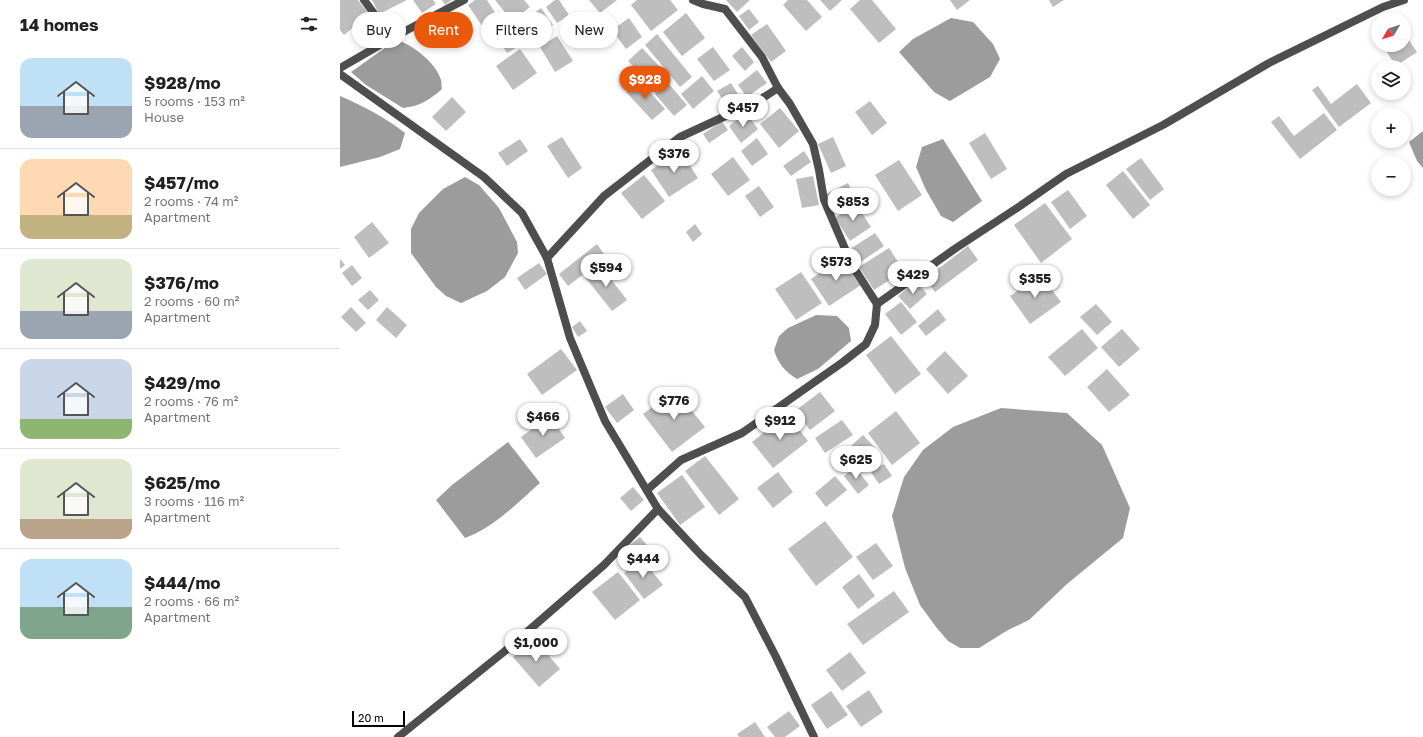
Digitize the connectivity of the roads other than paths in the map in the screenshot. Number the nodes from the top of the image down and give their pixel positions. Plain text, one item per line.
1 (364, 0) edge
2 (464, 0) edge
3 (693, 0) edge
4 (1404, 0) edge
5 (373, 12) edge
6 (406, 31) edge
7 (375, 48) edge
8 (340, 68) edge
9 (340, 74) edge
10 (778, 88) junction
11 (547, 258) junction
12 (877, 304) junction
13 (647, 490) junction
14 (658, 509) junction
15 (398, 737) edge
16 (814, 737) edge

1 - 5 street
2 - 6 street
3 - 10 street
4 - 12 street
7 - 8 street
9 - 11 street
10 - 11 street
10 - 12 street
11 - 13 street
12 - 13 street
13 - 14 street
14 - 15 street
14 - 16 street

